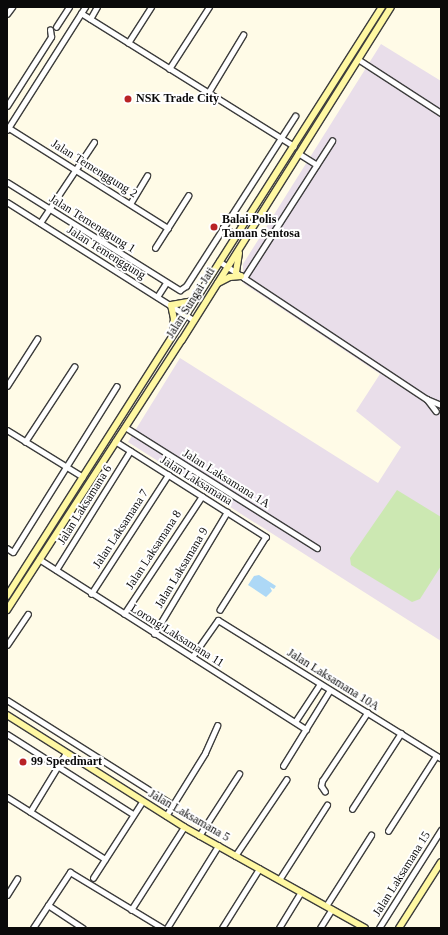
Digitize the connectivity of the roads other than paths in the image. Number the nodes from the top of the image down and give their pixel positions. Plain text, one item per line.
1 (12, 7) edge
2 (69, 7) edge
3 (85, 7) edge
4 (97, 7) edge
5 (151, 7) edge
6 (209, 7) edge
7 (382, 7) edge
8 (391, 7) edge
9 (81, 13) junction
10 (7, 14) edge
11 (90, 19) junction
12 (56, 27) dead end
13 (50, 30) dead end
14 (243, 34) dead end
15 (128, 44) junction
16 (358, 59) junction
17 (169, 69) junction
18 (208, 93) junction
19 (7, 106) edge
20 (441, 113) edge
21 (295, 116) dead end
22 (8, 129) edge
23 (280, 138) junction
24 (332, 141) dead end
25 (94, 142) dead end
26 (294, 146) junction
27 (298, 153) junction
28 (317, 165) junction
29 (75, 170) junction
30 (147, 176) dead end
31 (7, 182) edge
32 (188, 196) dead end
33 (7, 202) edge
34 (130, 204) junction
35 (49, 209) junction
36 (230, 216) junction
37 (40, 223) junction
38 (243, 224) junction
39 (223, 227) junction
40 (168, 228) junction
41 (236, 235) junction
42 (244, 241) junction
43 (155, 248) dead end
44 (219, 261) junction
45 (228, 267) junction
46 (240, 275) junction
47 (217, 284) junction
48 (165, 285) junction
49 (157, 297) junction
50 (194, 301) junction
51 (170, 305) junction
52 (185, 315) junction
53 (194, 320) junction
54 (173, 334) junction
55 (37, 339) dead end
56 (74, 366) dead end
57 (7, 386) edge
58 (116, 387) dead end
59 (427, 399) junction
60 (441, 405) edge
61 (436, 411) dead end
62 (125, 427) junction
63 (7, 430) edge
64 (115, 441) junction
65 (25, 442) junction
66 (130, 451) junction
67 (66, 467) junction
68 (168, 475) junction
69 (83, 477) junction
70 (202, 496) junction
71 (227, 512) junction
72 (7, 548) edge
73 (317, 548) dead end
74 (39, 559) junction
75 (56, 570) junction
76 (92, 594) junction
77 (7, 596) edge
78 (7, 610) edge
79 (220, 610) dead end
80 (28, 614) dead end
81 (124, 614) junction
82 (154, 634) junction
83 (7, 645) edge
84 (192, 657) junction
85 (320, 684) junction
86 (330, 690) junction
87 (7, 700) edge
88 (367, 713) junction
89 (7, 715) edge
90 (295, 722) junction
91 (217, 726) dead end
92 (306, 729) junction
93 (401, 733) junction
94 (7, 734) edge
95 (66, 753) junction
96 (439, 757) edge
97 (58, 766) junction
98 (283, 766) dead end
99 (239, 774) dead end
100 (286, 780) dead end
101 (324, 792) dead end
102 (7, 797) edge
103 (142, 802) junction
104 (173, 805) junction
105 (327, 805) dead end
106 (352, 809) dead end
107 (30, 812) junction
108 (133, 814) junction
109 (166, 816) junction
110 (184, 828) junction
111 (441, 830) edge
112 (388, 831) dead end
113 (371, 835) dead end
114 (199, 836) junction
115 (218, 846) junction
116 (235, 856) junction
117 (105, 859) junction
118 (441, 862) edge
119 (259, 869) junction
120 (93, 878) dead end
121 (17, 879) dead end
122 (279, 880) junction
123 (301, 892) junction
124 (7, 894) edge
125 (48, 905) junction
126 (329, 908) junction
127 (131, 910) junction
128 (33, 928) edge
129 (83, 928) edge
130 (163, 928) edge
131 (167, 928) edge
132 (222, 928) edge
133 (279, 928) edge
134 (320, 928) edge
135 (365, 928) edge
136 (379, 928) edge
137 (399, 928) edge

1 - 10 street
2 - 12 street
3 - 9 street
4 - 11 street
5 - 15 street
6 - 17 street
7 - 26 main road, Jalan Sungai Jati
8 - 16 main road, Jalan Sungai Jati
9 - 11 street
9 - 22 street
11 - 15 street
13 - 19 street
14 - 18 street
15 - 17 street
16 - 20 street
16 - 27 main road, Jalan Sungai Jati
17 - 18 street
18 - 23 street
21 - 23 street, Jalan Temenggung 1
22 - 29 street, Jalan Temenggung 2
23 - 26 street
23 - 36 street, Jalan Temenggung 1
24 - 28 street
25 - 29 street
26 - 38 main road, Jalan Sungai Jati
27 - 28 street
27 - 42 main road, Jalan Sungai Jati
28 - 46 street
29 - 34 street, Jalan Temenggung 2
29 - 35 street
30 - 34 street
31 - 35 street, Jalan Temenggung 1
32 - 40 street
33 - 37 street, Jalan Temenggung
34 - 40 street, Jalan Temenggung 2
35 - 37 street
35 - 48 street, Jalan Temenggung 1
36 - 38 street
36 - 39 street, Jalan Temenggung 1
37 - 49 street, Jalan Temenggung
38 - 41 main road, Jalan Sungai Jati
39 - 41 street
39 - 48 street, Jalan Temenggung 1
40 - 43 street
41 - 44 main road, Jalan Sungai Jati
42 - 45 main road, Jalan Sungai Jati
42 - 46 main road
44 - 45 street
44 - 50 main road, Jalan Sungai Jati
45 - 46 street
45 - 47 main road, Jalan Sungai Jati
46 - 47 main road
46 - 59 street
47 - 53 main road, Jalan Sungai Jati
48 - 49 street
49 - 51 street, Jalan Temenggung
50 - 51 main road
50 - 52 main road, Jalan Sungai Jati
51 - 52 street, Jalan Temenggung
51 - 54 main road
52 - 53 street, Jalan Temenggung
52 - 54 main road, Jalan Sungai Jati
53 - 62 main road, Jalan Sungai Jati
54 - 69 main road, Jalan Sungai Jati
55 - 57 street
56 - 65 street
58 - 67 street
59 - 60 street
59 - 61 street
62 - 64 main road, Jalan Sungai Jati
62 - 73 street, Jalan Laksamana 1A
63 - 65 street
64 - 66 street, Jalan Laksamana
64 - 74 main road, Jalan Sungai Jati
65 - 67 street
66 - 68 street, Jalan Laksamana
66 - 75 street, Jalan Laksamana 6
67 - 69 street
67 - 72 street
68 - 70 street, Jalan Laksamana
68 - 76 street, Jalan Laksamana 7
69 - 77 main road, Jalan Sungai Jati
70 - 71 street, Jalan Laksamana
70 - 81 street, Jalan Laksamana 8
71 - 79 street, Jalan Laksamana
71 - 82 street, Jalan Laksamana 9
74 - 75 street, Lorong Laksamana 11
74 - 78 main road, Jalan Sungai Jati
75 - 76 street, Lorong Laksamana 11
76 - 81 street, Lorong Laksamana 11
80 - 83 street
81 - 82 street, Lorong Laksamana 11
82 - 84 street, Lorong Laksamana 11
84 - 85 street, Jalan Laksamana 10A
84 - 90 street, Lorong Laksamana 11
85 - 86 street, Jalan Laksamana 10A
85 - 90 street
86 - 88 street, Jalan Laksamana 10A
86 - 92 street
87 - 104 street, Jalan Laksamana 5
88 - 93 street, Jalan Laksamana 10A
88 - 101 street
89 - 95 main road, Jalan Laksamana 5
90 - 92 street, Lorong Laksamana 11
91 - 104 street
92 - 98 street
93 - 96 street, Jalan Laksamana 10A
93 - 106 street
94 - 97 street
95 - 97 street
95 - 103 main road, Jalan Laksamana 5
96 - 112 street
97 - 107 street
97 - 108 street
99 - 114 street
100 - 116 street
102 - 107 street
103 - 108 street
103 - 109 main road, Jalan Laksamana 5
104 - 109 street
105 - 122 street
107 - 117 street
108 - 117 street
109 - 110 main road, Jalan Laksamana 5
110 - 114 main road, Jalan Laksamana 5
110 - 127 street
111 - 136 street, Jalan Laksamana 15
113 - 126 street
114 - 115 main road, Jalan Laksamana 5
115 - 116 main road, Jalan Laksamana 5
115 - 131 street
116 - 119 main road, Jalan Laksamana 5
117 - 120 street
118 - 137 main road
119 - 122 main road, Jalan Laksamana 5
119 - 132 street
121 - 124 street
122 - 123 main road, Jalan Laksamana 5
123 - 126 main road, Jalan Laksamana 5
123 - 133 street
125 - 127 street
125 - 128 street
125 - 129 street
126 - 134 street
126 - 135 main road, Jalan Laksamana 5
127 - 130 street

